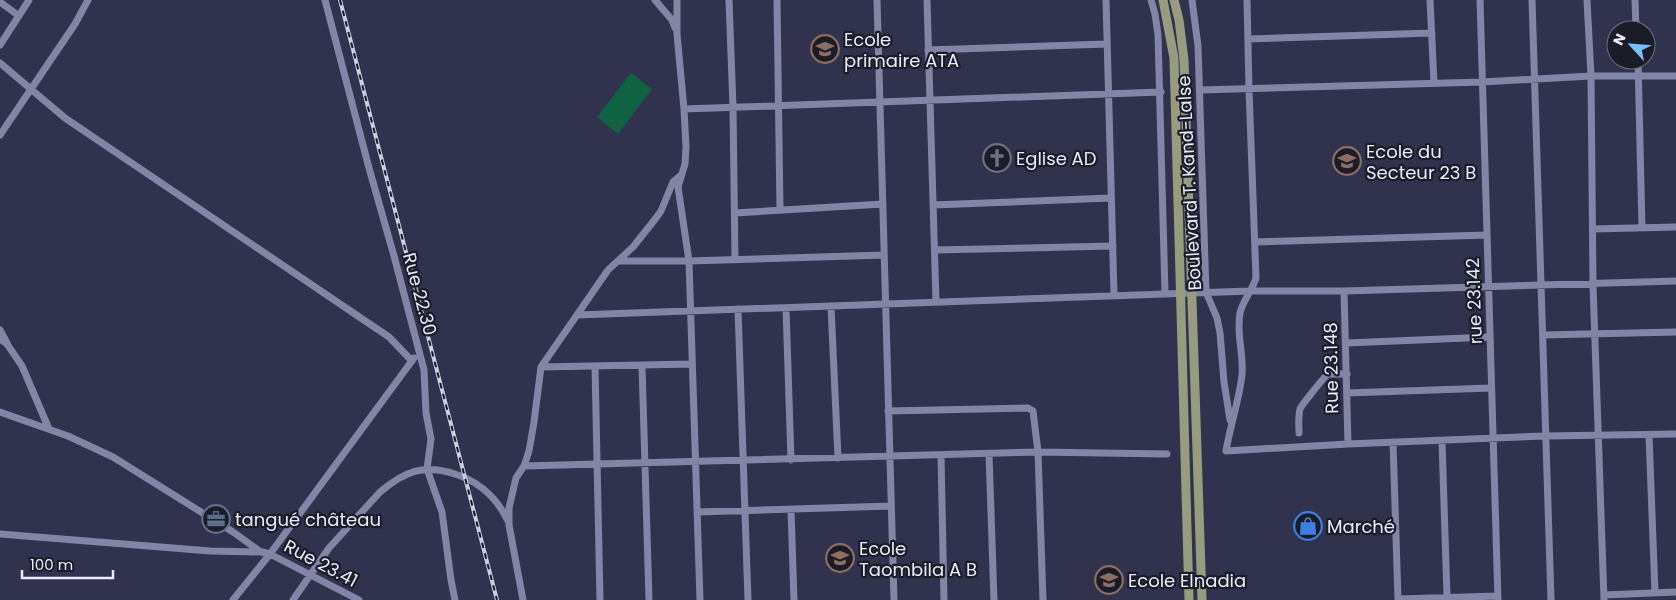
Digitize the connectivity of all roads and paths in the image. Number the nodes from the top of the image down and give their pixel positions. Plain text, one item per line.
1 (29, 0) edge
2 (88, 0) edge
3 (325, 0) edge
4 (655, 0) edge
5 (677, 0) edge
6 (729, 0) edge
7 (777, 0) edge
8 (876, 0) edge
9 (927, 0) edge
10 (1106, 0) edge
11 (1151, 0) edge
12 (1163, 0) edge
13 (1174, 0) edge
14 (1192, 0) edge
15 (1247, 0) edge
16 (1430, 0) edge
17 (1480, 0) edge
18 (1532, 0) edge
19 (1587, 0) edge
20 (1635, 0) edge
21 (0, 2) edge
22 (19, 16) junction
23 (1636, 20) edge
24 (1432, 33) junction
25 (678, 34) junction
26 (1248, 39) junction
27 (1107, 44) junction
28 (0, 45) edge
29 (928, 50) junction
30 (0, 63) edge
31 (1638, 70) edge
32 (1591, 76) junction
33 (1638, 76) junction
34 (1676, 76) edge
35 (1536, 78) junction
36 (1434, 82) junction
37 (1482, 82) junction
38 (1249, 89) junction
39 (30, 90) junction
40 (1200, 90) junction
41 (1161, 92) junction
42 (1108, 94) junction
43 (930, 100) junction
44 (880, 102) junction
45 (779, 105) junction
46 (733, 107) junction
47 (684, 109) junction
48 (1, 130) edge
49 (680, 176) junction
50 (1111, 198) junction
51 (883, 204) junction
52 (933, 205) junction
53 (780, 210) junction
54 (735, 213) junction
55 (1676, 227) edge
56 (1642, 228) junction
57 (1593, 229) junction
58 (1487, 235) junction
59 (1255, 242) junction
60 (1112, 246) junction
61 (934, 250) junction
62 (884, 255) junction
63 (735, 259) junction
64 (618, 261) junction
65 (689, 261) junction
66 (1676, 281) edge
67 (1593, 284) junction
68 (1541, 286) junction
69 (1488, 287) junction
70 (1250, 291) junction
71 (1344, 291) junction
72 (1206, 292) junction
73 (1165, 293) junction
74 (1180, 293) junction
75 (1192, 293) junction
76 (1114, 295) junction
77 (936, 302) junction
78 (886, 304) junction
79 (831, 306) junction
80 (786, 308) junction
81 (738, 310) junction
82 (691, 311) junction
83 (577, 316) junction
84 (0, 330) edge
85 (1676, 332) edge
86 (1595, 334) junction
87 (1543, 335) junction
88 (1490, 338) junction
89 (0, 339) edge
90 (1346, 343) junction
91 (7, 344) junction
92 (419, 352) junction
93 (412, 360) junction
94 (692, 364) junction
95 (642, 365) junction
96 (596, 366) junction
97 (541, 367) junction
98 (1346, 374) junction
99 (1491, 388) junction
100 (1347, 393) junction
101 (888, 411) junction
102 (0, 412) edge
103 (1231, 423) junction
104 (49, 429) junction
105 (1299, 433) dead end
106 (1676, 434) edge
107 (1649, 435) junction
108 (1545, 436) junction
109 (1598, 436) junction
110 (1493, 439) junction
111 (1442, 441) junction
112 (1393, 442) junction
113 (1348, 444) junction
114 (1038, 452) junction
115 (989, 454) junction
116 (1167, 454) dead end
117 (941, 455) junction
118 (890, 457) junction
119 (838, 458) junction
120 (791, 460) junction
121 (743, 461) junction
122 (695, 462) junction
123 (645, 464) junction
124 (598, 465) junction
125 (524, 466) junction
126 (427, 469) junction
127 (891, 506) junction
128 (745, 510) junction
129 (791, 510) junction
130 (697, 512) junction
131 (509, 525) junction
132 (0, 534) edge
133 (262, 552) junction
134 (270, 554) junction
135 (311, 574) junction
136 (1676, 592) edge
137 (1655, 593) junction
138 (1447, 597) junction
139 (1498, 598) edge
140 (1604, 598) edge
141 (1398, 599) edge
142 (234, 600) edge
143 (293, 600) edge
144 (359, 600) edge
145 (456, 600) edge
146 (523, 600) edge
147 (600, 600) edge
148 (649, 600) edge
149 (700, 600) edge
150 (748, 600) edge
151 (794, 600) edge
152 (894, 600) edge
153 (944, 600) edge
154 (994, 600) edge
155 (1043, 600) edge
156 (1188, 600) edge
157 (1202, 600) edge
158 (1551, 600) edge

1 - 22 street
2 - 39 street
3 - 92 street, Rue 22.30
4 - 25 street
5 - 25 street
6 - 46 street
7 - 45 street
8 - 44 street
9 - 29 street
10 - 27 street
11 - 41 street
12 - 74 main road
13 - 75 main road
14 - 40 street, Boulevard T. Kand-Lalse
15 - 26 street
16 - 24 street
17 - 37 street, rue 23.142
18 - 35 street
19 - 32 street
20 - 23 street
21 - 22 street
22 - 28 street
24 - 26 street
24 - 36 street
25 - 47 street
26 - 38 street
27 - 29 street
27 - 42 street
29 - 43 street
30 - 39 street
31 - 33 street
32 - 33 street
32 - 35 street
32 - 57 street
33 - 34 street
33 - 56 street
35 - 37 street
35 - 68 street
36 - 37 street
36 - 38 street
37 - 58 street, rue 23.142
38 - 40 street
38 - 59 street
39 - 48 street
39 - 93 street
40 - 72 street, Boulevard T. Kand-Lalse
41 - 42 street
41 - 73 street
42 - 43 street
42 - 50 street
43 - 44 street
43 - 52 street
44 - 45 street
44 - 51 street
45 - 46 street
45 - 53 street
46 - 47 street
46 - 54 street
47 - 49 street
49 - 64 street
49 - 65 street
50 - 52 street
50 - 60 street
51 - 53 street
51 - 62 street
52 - 61 street
53 - 54 street
54 - 63 street
55 - 56 street
56 - 57 street
57 - 67 street
58 - 59 street
58 - 69 street, rue 23.142
59 - 70 street
60 - 61 street
60 - 76 street
61 - 77 street
62 - 63 street
62 - 78 street
63 - 65 street
64 - 65 street
64 - 83 street
65 - 82 street
66 - 67 street
67 - 68 street
67 - 86 street
68 - 69 street
68 - 87 street
69 - 71 street
69 - 88 street, rue 23.142
70 - 71 street
70 - 72 street
70 - 103 street
71 - 90 street, Rue 23.148
72 - 75 street
72 - 103 street, Boulevard T. Kand-Lalse
73 - 74 street
73 - 76 street
74 - 75 street
74 - 156 main road
75 - 157 main road
76 - 77 street
77 - 78 street
78 - 79 street
78 - 101 street
79 - 80 street
79 - 119 street
80 - 81 street
80 - 120 street
81 - 82 street
81 - 121 street
82 - 83 street
82 - 94 street
83 - 97 street
84 - 91 street
85 - 86 street
86 - 87 street
86 - 109 street
87 - 108 street
88 - 90 street
88 - 99 street, rue 23.142
89 - 91 street
90 - 98 street, Rue 23.148
91 - 104 street
92 - 93 street
92 - 126 street, Rue 22.30
93 - 134 street
94 - 95 street
94 - 122 street
95 - 96 street
95 - 123 street
96 - 97 street
96 - 124 street
97 - 125 street
98 - 100 street, Rue 23.148
98 - 105 street
99 - 100 street
99 - 110 street, rue 23.142
100 - 113 street, Rue 23.148
101 - 114 street
101 - 118 street
102 - 104 street
103 - 113 street
104 - 133 street
106 - 107 street
107 - 109 street
107 - 137 street
108 - 109 street
108 - 110 street
108 - 158 street
109 - 140 street
110 - 111 street
110 - 139 street, rue 23.142
111 - 112 street
111 - 138 street
112 - 113 street
112 - 141 street
114 - 115 street
114 - 116 street
114 - 155 street
115 - 117 street
115 - 154 street
117 - 118 street
117 - 153 street
118 - 119 street
118 - 127 street
119 - 120 street
120 - 121 street
121 - 122 street
121 - 128 street
122 - 123 street
122 - 130 street
123 - 124 street
123 - 148 street
124 - 125 street
124 - 147 street
125 - 131 street
126 - 131 street
126 - 135 street
126 - 145 street, Rue 22.30
127 - 129 street
127 - 152 street
128 - 129 street
128 - 130 street
128 - 150 street
129 - 151 street
130 - 149 street
131 - 146 street
132 - 133 street
133 - 134 street, Rue 23.41
134 - 135 street, Rue 23.41
134 - 142 street
135 - 143 street
135 - 144 street, Rue 23.41
136 - 137 street
137 - 140 street
138 - 139 street
138 - 141 street

